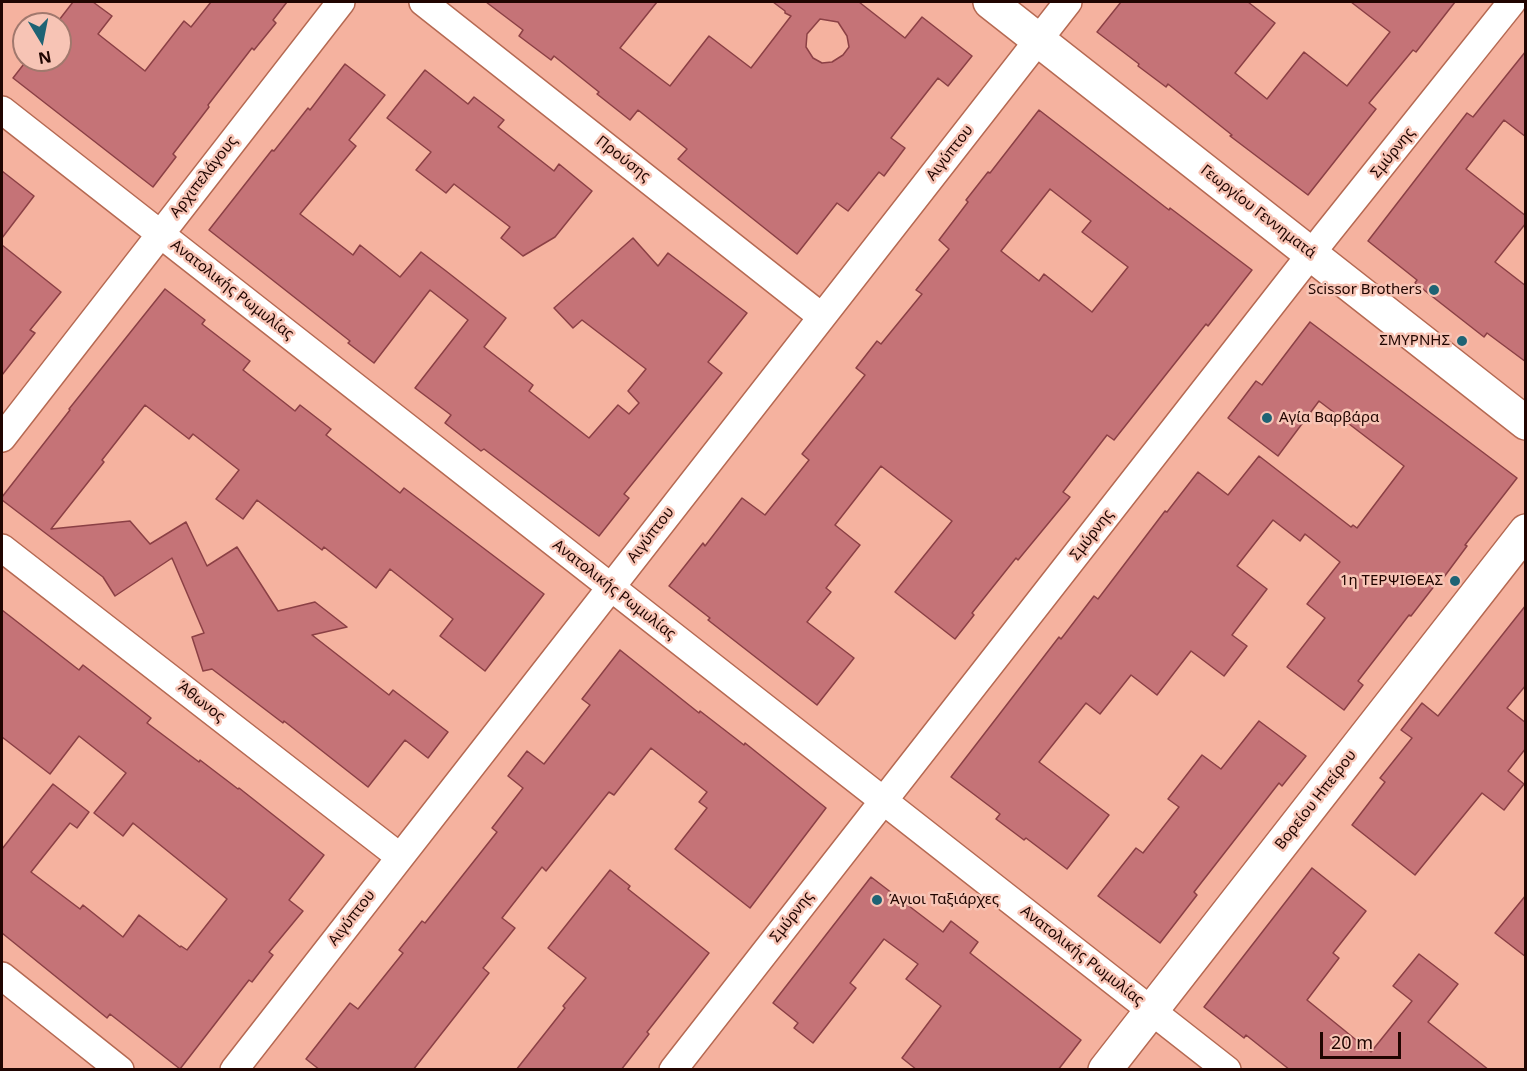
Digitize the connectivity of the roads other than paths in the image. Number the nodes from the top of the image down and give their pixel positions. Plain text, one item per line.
1 (341, 2) edge
2 (423, 2) edge
3 (990, 2) edge
4 (1068, 2) edge
5 (1512, 2) edge
6 (1038, 40) junction
7 (2, 110) edge
8 (160, 234) junction
9 (1311, 254) junction
10 (822, 317) junction
11 (1526, 423) edge
12 (2, 438) edge
13 (1526, 531) edge
14 (2, 548) edge
15 (611, 587) junction
16 (884, 801) junction
17 (400, 857) junction
18 (2, 976) edge
19 (1152, 1010) junction
20 (120, 1070) edge
21 (234, 1070) edge
22 (673, 1070) edge
23 (1105, 1070) edge
24 (1227, 1070) edge

1 - 8 street, Αρχιπελάγους
2 - 10 street, Προύσης
3 - 6 main road, Γεωργίου Γεννηματά
4 - 6 street, Αιγύπτου
5 - 9 street, Σμύρνης
6 - 9 main road, Γεωργίου Γεννηματά
6 - 10 street, Αιγύπτου
7 - 8 street, Ανατολικής Ρωμυλίας
8 - 12 street, Αρχιπελάγους
8 - 15 street, Ανατολικής Ρωμυλίας
9 - 11 main road, Γεωργίου Γεννηματά
9 - 16 street, Σμύρνης
10 - 15 street, Αιγύπτου
13 - 19 main road, Βορείου Ηπείρου
14 - 17 street, Άθωνος
15 - 16 street, Ανατολικής Ρωμυλίας
15 - 17 street, Αιγύπτου
16 - 19 street, Ανατολικής Ρωμυλίας
16 - 22 street, Σμύρνης
17 - 21 street, Αιγύπτου
18 - 20 street
19 - 23 main road, Βορείου Ηπείρου
19 - 24 street, Ανατολικής Ρωμυλίας

